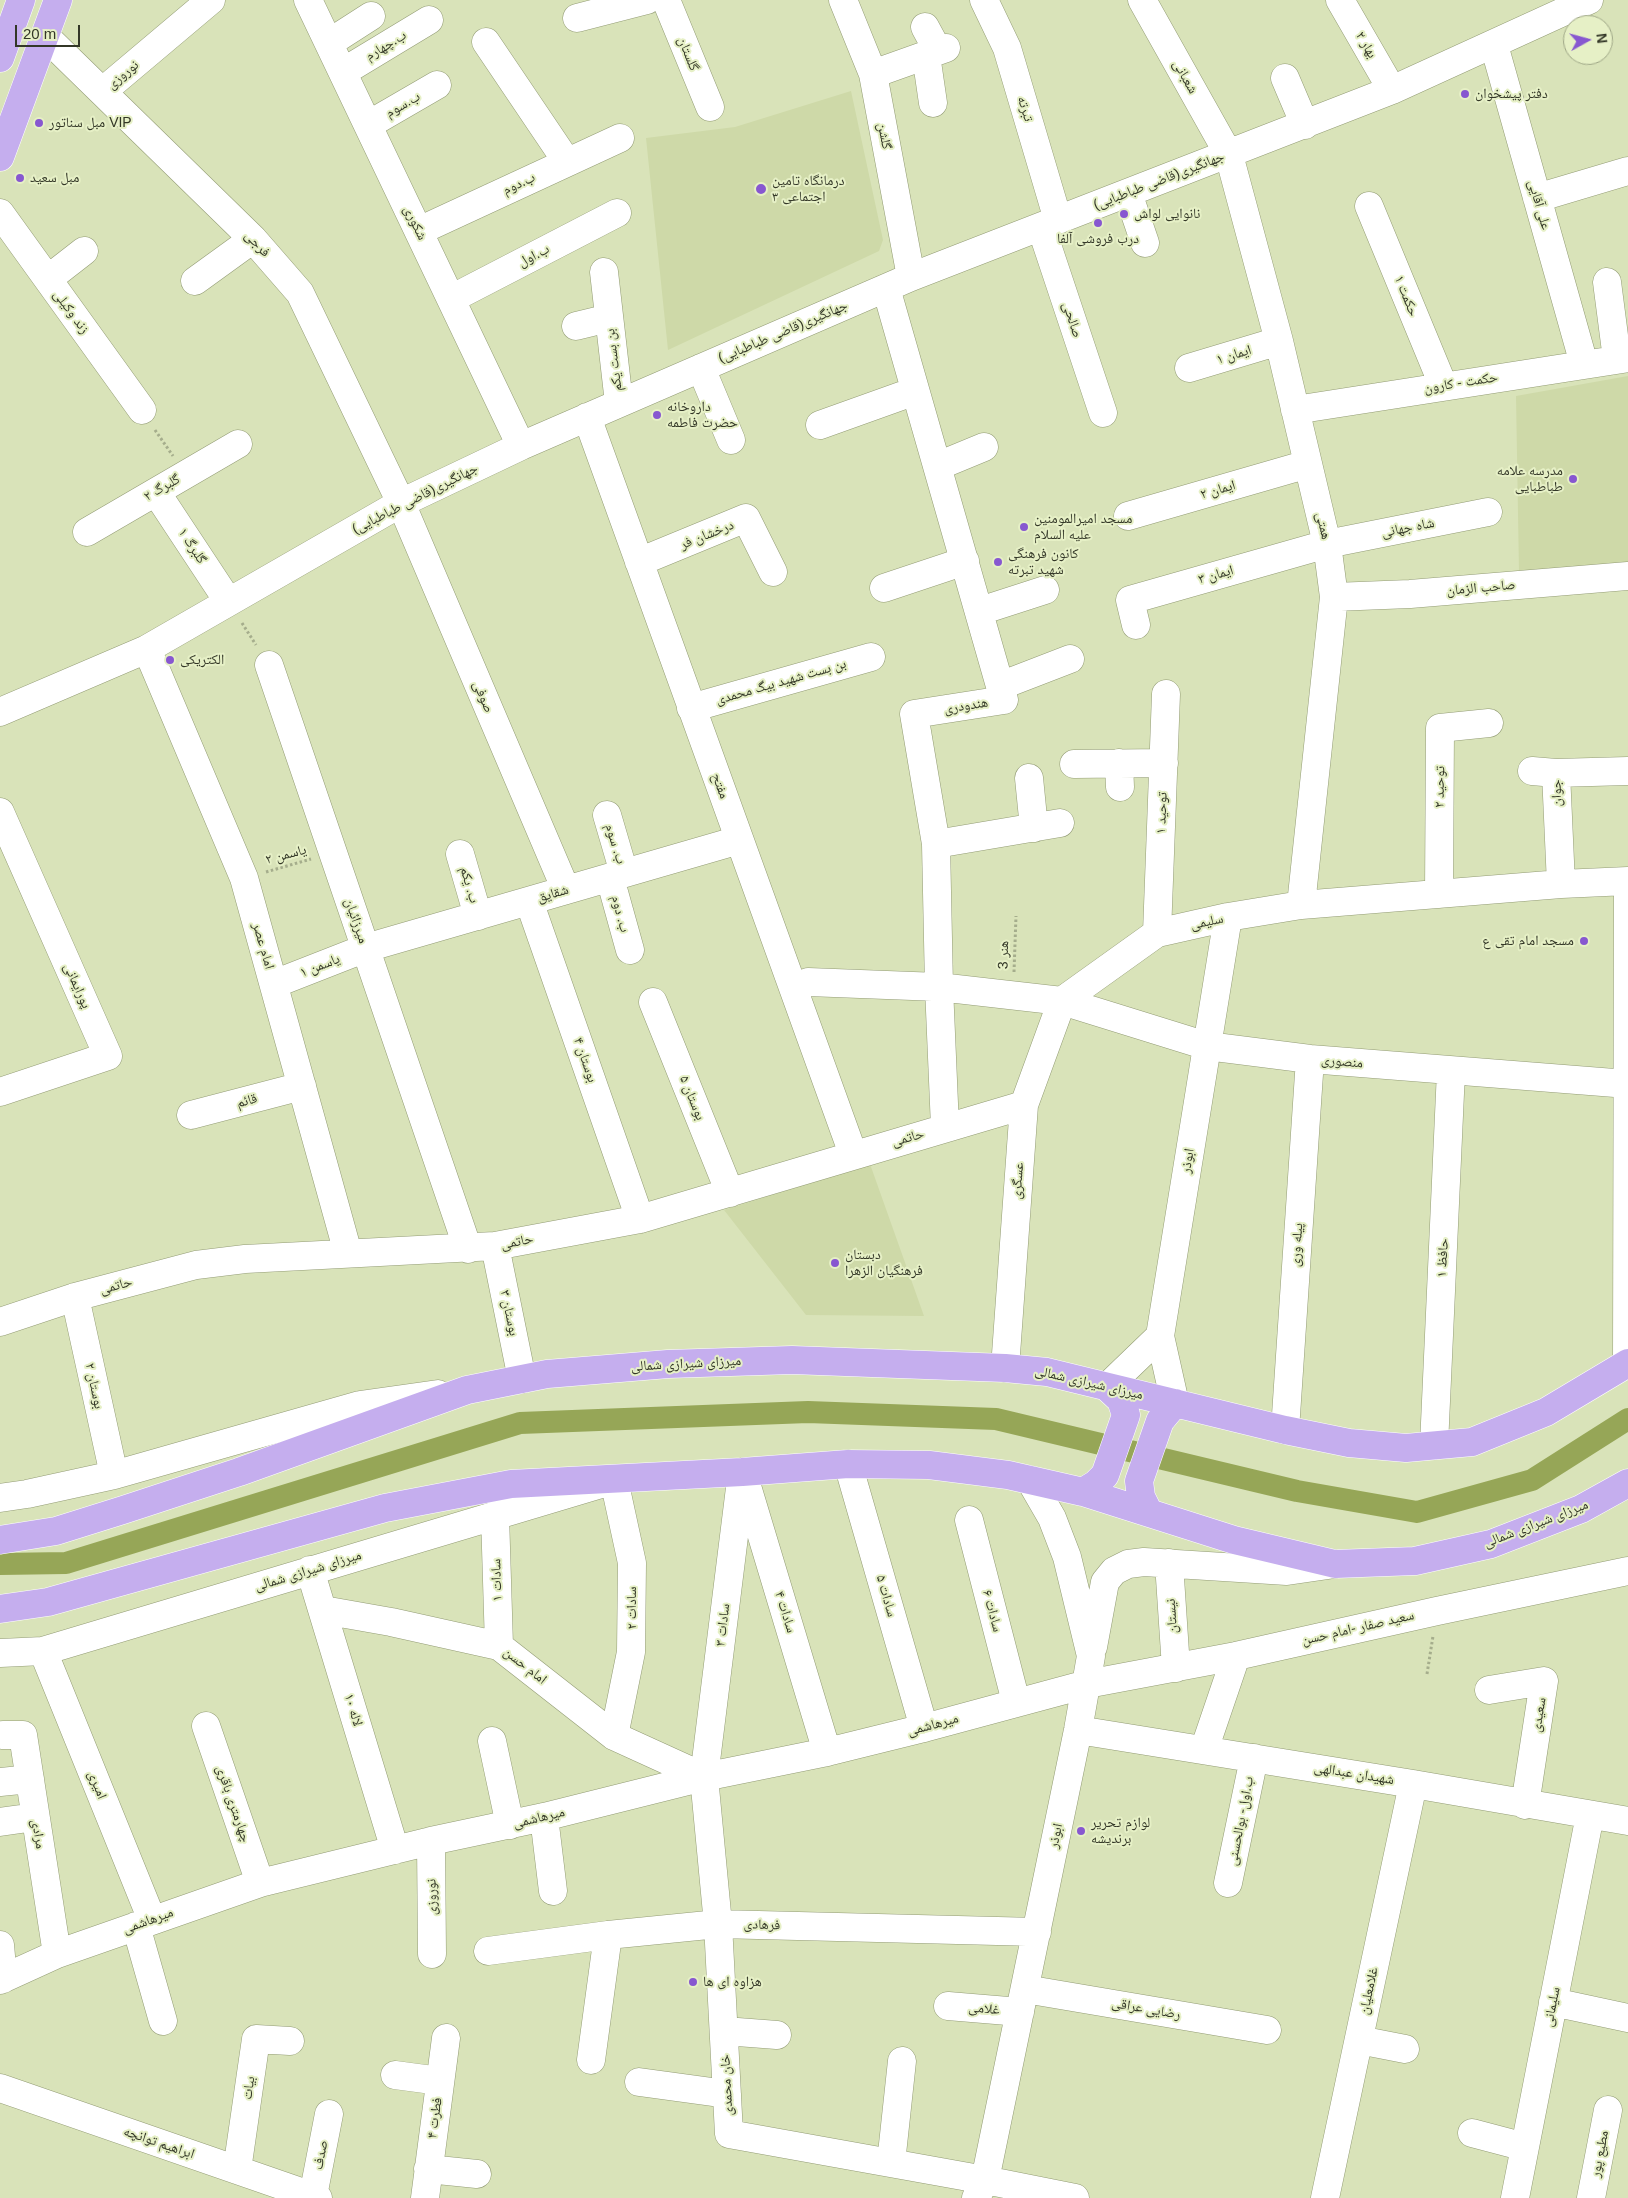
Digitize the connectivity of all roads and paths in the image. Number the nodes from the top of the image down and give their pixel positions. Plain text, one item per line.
1 (21, 0) edge
2 (58, 0) edge
3 (212, 0) edge
4 (308, 0) edge
5 (647, 0) edge
6 (666, 0) edge
7 (843, 0) edge
8 (984, 0) edge
9 (1142, 0) edge
10 (1340, 0) edge
11 (1589, 0) edge
12 (372, 16) dead end
13 (577, 18) dead end
14 (430, 20) dead end
15 (925, 27) dead end
16 (45, 36) junction
17 (486, 42) dead end
18 (329, 43) junction
19 (1494, 45) junction
20 (936, 51) junction
21 (0, 58) edge
22 (343, 72) junction
23 (873, 74) junction
24 (1285, 78) dead end
25 (424, 84) dead end
26 (1392, 90) junction
27 (103, 91) junction
28 (933, 103) dead end
29 (710, 107) dead end
30 (368, 125) junction
31 (1305, 125) junction
32 (620, 138) dead end
33 (1229, 155) junction
34 (0, 157) edge
35 (567, 162) junction
36 (1628, 171) edge
37 (1128, 193) junction
38 (1537, 198) junction
39 (1369, 206) dead end
40 (0, 213) edge
41 (617, 213) dead end
42 (1050, 223) junction
43 (419, 231) junction
44 (253, 239) junction
45 (1145, 243) dead end
46 (84, 251) dead end
47 (604, 272) dead end
48 (911, 277) junction
49 (48, 280) junction
50 (195, 281) dead end
51 (1607, 282) dead end
52 (886, 288) junction
53 (451, 298) junction
54 (609, 318) junction
55 (576, 326) dead end
56 (1278, 341) junction
57 (1623, 358) edge
58 (1584, 364) junction
59 (701, 368) junction
60 (1189, 368) dead end
61 (1443, 386) junction
62 (916, 391) junction
63 (619, 402) junction
64 (142, 410) joint
65 (1295, 410) junction
66 (1103, 413) dead end
67 (587, 418) junction
68 (820, 425) dead end
69 (731, 440) dead end
70 (238, 444) dead end
71 (521, 446) junction
72 (984, 447) dead end
73 (1308, 464) junction
74 (938, 466) junction
75 (185, 475) junction
76 (156, 492) junction
77 (401, 503) junction
78 (1488, 512) dead end
79 (1128, 516) dead end
80 (87, 532) dead end
81 (1327, 544) junction
82 (965, 561) junction
83 (639, 562) junction
84 (773, 572) dead end
85 (1628, 576) edge
86 (884, 588) dead end
87 (1045, 590) dead end
88 (1334, 597) junction
89 (228, 601) junction
90 (980, 611) junction
91 (1136, 624) dead end
92 (147, 649) junction
93 (871, 657) dead end
94 (1070, 659) dead end
95 (269, 664) joint
96 (1000, 686) junction
97 (1166, 694) dead end
98 (692, 708) junction
99 (0, 712) edge
100 (1489, 722) dead end
101 (1164, 763) junction
102 (1074, 764) dead end
103 (1628, 771) edge
104 (1029, 778) dead end
105 (0, 812) edge
106 (606, 815) dead end
107 (739, 840) junction
108 (936, 844) junction
109 (333, 853) junction
110 (460, 854) dead end
111 (617, 876) junction
112 (244, 878) junction
113 (1628, 881) edge
114 (1561, 884) junction
115 (566, 890) junction
116 (1439, 894) junction
117 (529, 901) junction
118 (1301, 905) junction
119 (478, 916) junction
120 (1016, 916) dead end
121 (1228, 917) junction
122 (1157, 933) junction
123 (366, 948) junction
124 (630, 950) dead end
125 (808, 982) dead end
126 (274, 984) junction
127 (939, 987) junction
128 (1014, 995) junction
129 (1062, 1001) junction
130 (653, 1002) dead end
131 (1207, 1046) junction
132 (1310, 1059) junction
133 (1451, 1071) junction
134 (1627, 1084) edge
135 (302, 1086) junction
136 (0, 1092) edge
137 (1024, 1105) junction
138 (191, 1115) dead end
139 (945, 1127) junction
140 (853, 1154) junction
141 (730, 1194) junction
142 (640, 1218) junction
143 (495, 1246) junction
144 (468, 1249) junction
145 (348, 1253) junction
146 (75, 1297) junction
147 (0, 1322) edge
148 (1160, 1336) junction
149 (1627, 1364) edge
150 (1005, 1368) junction
151 (522, 1379) junction
152 (1107, 1387) junction
153 (467, 1390) junction
154 (1168, 1412) junction
155 (1285, 1430) junction
156 (1434, 1445) junction
157 (848, 1464) junction
158 (742, 1472) junction
159 (114, 1474) junction
160 (614, 1480) junction
161 (1030, 1480) junction
162 (1628, 1483) edge
163 (1082, 1492) junction
164 (0, 1498) edge
165 (1149, 1512) junction
166 (495, 1515) junction
167 (969, 1520) dead end
168 (0, 1540) edge
169 (1169, 1563) junction
170 (1335, 1564) junction
171 (310, 1570) junction
172 (1628, 1571) edge
173 (0, 1609) edge
174 (322, 1610) junction
175 (1437, 1611) junction
176 (499, 1646) junction
177 (43, 1651) junction
178 (0, 1653) edge
179 (1091, 1656) junction
180 (1236, 1656) junction
181 (1176, 1668) junction
182 (1426, 1674) dead end
183 (1087, 1684) junction
184 (1488, 1690) dead end
185 (1016, 1702) junction
186 (206, 1726) dead end
187 (924, 1728) junction
188 (1078, 1730) junction
189 (3, 1735) dead end
190 (614, 1736) junction
191 (492, 1741) dead end
192 (1204, 1750) junction
193 (827, 1752) junction
194 (1254, 1758) junction
195 (704, 1777) junction
196 (30, 1780) junction
197 (0, 1782) edge
198 (1413, 1784) junction
199 (1525, 1804) junction
200 (1590, 1815) junction
201 (35, 1817) junction
202 (544, 1817) junction
203 (0, 1822) edge
204 (1628, 1822) edge
205 (510, 1825) junction
206 (431, 1841) junction
207 (395, 1850) junction
208 (260, 1882) junction
209 (1228, 1883) dead end
210 (553, 1891) dead end
211 (144, 1923) junction
212 (718, 1924) junction
213 (1037, 1932) junction
214 (608, 1935) junction
215 (0, 1945) edge
216 (488, 1951) dead end
217 (57, 1954) junction
218 (432, 1954) dead end
219 (2, 1979) edge
220 (1022, 2000) junction
221 (1553, 2002) junction
222 (948, 2006) dead end
223 (1628, 2018) edge
224 (163, 2021) dead end
225 (724, 2030) junction
226 (1267, 2030) dead end
227 (777, 2035) dead end
228 (446, 2038) dead end
229 (1359, 2040) junction
230 (290, 2041) dead end
231 (1405, 2049) dead end
232 (591, 2060) dead end
233 (902, 2061) dead end
234 (395, 2075) dead end
235 (440, 2081) junction
236 (639, 2082) dead end
237 (0, 2088) edge
238 (727, 2094) junction
239 (1608, 2110) dead end
240 (329, 2114) dead end
241 (1472, 2133) dead end
242 (1525, 2147) junction
243 (891, 2163) junction
244 (428, 2169) junction
245 (237, 2170) junction
246 (477, 2174) dead end
247 (981, 2192) edge
248 (316, 2197) edge
249 (424, 2198) edge
250 (1075, 2198) edge
251 (1325, 2198) edge
252 (1515, 2198) edge
253 (1591, 2198) edge

1 - 21 main road
2 - 16 main road
3 - 27 street, نوروزی
4 - 18 street, شکوری
5 - 13 street
6 - 29 street, گلستان
7 - 23 street, گلشن
8 - 42 street, تبرته
9 - 33 street, شعبانی
10 - 26 street, بهار ۲
11 - 19 street, جهانگیری(قاضی طباطبایی)
12 - 18 street
14 - 22 street, ب.چهارم
15 - 20 street
16 - 27 street, فرجی
16 - 34 main road
17 - 35 street
18 - 22 street, شکوری
19 - 26 street, جهانگیری(قاضی طباطبایی)
19 - 38 street, علی آقایی
20 - 23 street
20 - 28 street
22 - 30 street, شکوری
23 - 48 street, گلشن
24 - 31 street
25 - 30 street, ب.سوم
26 - 31 street, جهانگیری(قاضی طباطبایی)
27 - 44 street, فرجی
30 - 43 street, شکوری
31 - 33 street, جهانگیری(قاضی طباطبایی)
32 - 35 street, ب.دوم
33 - 37 street, جهانگیری(قاضی طباطبایی)
33 - 56 street, همتی
35 - 43 street, ب.دوم
36 - 38 street
37 - 42 street, جهانگیری(قاضی طباطبایی)
37 - 45 street
38 - 58 street, علی آقایی
39 - 61 street, حکمت ۱
40 - 49 street, زند وکیلی
41 - 53 street, ب.اول
42 - 48 street, جهانگیری(قاضی طباطبایی)
42 - 66 street, صالحی
43 - 53 street, شکوری
44 - 50 street
44 - 77 street, فرجی
46 - 49 street
47 - 54 street, بن بست یکم
48 - 52 street, جهانگیری(قاضی طباطبایی)
49 - 64 street, زند وکیلی
51 - 57 street
52 - 59 street, جهانگیری(قاضی طباطبایی)
52 - 62 street, هندودری
53 - 71 street, شکوری
54 - 55 street, بن بست یکم
54 - 63 street, بن بست یکم
56 - 60 street, ایمان ۱
56 - 65 street, همتی
57 - 58 street, حکمت - کارون
58 - 61 street, حکمت - کارون
59 - 63 street, جهانگیری(قاضی طباطبایی)
59 - 69 street
61 - 65 street, حکمت - کارون
62 - 68 street
62 - 74 street, هندودری
63 - 67 street, جهانگیری(قاضی طباطبایی)
64 - 75 path
65 - 73 street, همتی
67 - 71 street, جهانگیری(قاضی طباطبایی)
67 - 83 street, مفتح
70 - 75 street, گلبرگ ۲
71 - 77 street, جهانگیری(قاضی طباطبایی)
72 - 74 street
73 - 79 street, ایمان ۲
73 - 81 street, همتی
74 - 82 street, هندودری
75 - 76 street, گلبرگ ۲
76 - 80 street, گلبرگ ۲
76 - 89 street, گلبرگ ۱
77 - 89 street, جهانگیری(قاضی طباطبایی)
77 - 115 street, صوفی
78 - 81 street, شاه جهانی
81 - 88 street, همتی
81 - 91 street, ایمان ۳
82 - 86 street
82 - 90 street, هندودری
83 - 84 street, درخشان فر
83 - 98 street, مفتح
85 - 88 street, صاحب الزمان
87 - 90 street
88 - 118 street, همتی
89 - 92 street, جهانگیری(قاضی طباطبایی)
89 - 95 path
90 - 96 street, هندودری
92 - 99 street, جهانگیری(قاضی طباطبایی)
92 - 112 street, امام عصر
93 - 98 street, بن بست شهید بیگ محمدی
94 - 96 street
95 - 109 street, میرزائیان
96 - 108 street, هندودری
97 - 101 street, توحید ۱
98 - 107 street, مفتح
100 - 116 street, توحید ۲
101 - 102 street
101 - 122 street, توحید ۱
103 - 114 street, جوان
104 - 108 street
105 - 136 street, پورایمانی
106 - 111 street, ب. سوم
107 - 111 street, شقایق
107 - 140 street, مفتح
108 - 127 street, هندودری
109 - 112 path, یاسمن ۲
109 - 123 street, میرزائیان
110 - 119 street, ب. یکم
111 - 115 street, شقایق
111 - 124 street, ب. دوم
112 - 126 street, امام عصر
113 - 114 street, سلیمی
113 - 134 street
114 - 116 street, سلیمی
115 - 117 street, شقایق
116 - 118 street, سلیمی
117 - 119 street, شقایق
117 - 142 street, بوستان ۴
118 - 121 street, سلیمی
119 - 123 street, شقایق
120 - 128 path, هنر 3
121 - 122 street, سلیمی
121 - 131 street, ابوذر
122 - 129 street, سلیمی
123 - 126 street, یاسمن ۱
123 - 144 street, میرزائیان
125 - 127 street
126 - 135 street, امام عصر
127 - 128 street
127 - 139 street, هندودری
128 - 129 street
129 - 131 street, منصوری
129 - 137 street, عسگری
130 - 141 street, بوستان ۵
131 - 132 street, منصوری
131 - 148 street, ابوذر
132 - 133 street, منصوری
132 - 155 street, پیله وری
133 - 134 street, منصوری
133 - 156 street, حافظ ۱
134 - 149 street
135 - 138 street, قائم
135 - 145 street, امام عصر
137 - 139 street, حاتمی
137 - 150 street, عسگری
139 - 140 street, حاتمی
140 - 141 street, حاتمی
141 - 142 street, حاتمی
142 - 143 street, حاتمی
143 - 144 street, حاتمی
143 - 151 street, بوستان ۳
144 - 145 street, حاتمی
145 - 146 street, حاتمی
146 - 147 street, حاتمی
146 - 159 street, بوستان ۲
148 - 152 street
148 - 154 street, ابوذر
149 - 156 main road, میرزای شیرازی شمالی
150 - 151 main road, میرزای شیرازی شمالی
150 - 152 main road, میرزای شیرازی شمالی
151 - 153 main road, میرزای شیرازی شمالی
152 - 154 main road, میرزای شیرازی شمالی
152 - 163 main road
153 - 159 street, میرزای شیرازی شمالی
153 - 168 main road, میرزای شیرازی شمالی
154 - 155 main road, میرزای شیرازی شمالی
154 - 165 main road
155 - 156 main road, میرزای شیرازی شمالی
157 - 158 main road, میرزای شیرازی شمالی
157 - 161 main road, میرزای شیرازی شمالی
157 - 187 street, سادات ۵
158 - 160 main road, میرزای شیرازی شمالی
158 - 193 street, سادات ۴
158 - 195 street, سادات ۳
159 - 164 street, میرزای شیرازی شمالی
160 - 166 street, میرزای شیرازی شمالی
160 - 173 main road, میرزای شیرازی شمالی
160 - 190 street, سادات ۲
161 - 163 main road, میرزای شیرازی شمالی
161 - 179 street, ابوذر
162 - 170 main road, میرزای شیرازی شمالی
163 - 165 main road, میرزای شیرازی شمالی
165 - 170 main road, میرزای شیرازی شمالی
166 - 171 street, میرزای شیرازی شمالی
166 - 176 street, سادات ۱
167 - 185 street, سادات ۶
169 - 170 street
169 - 179 street
169 - 181 street, نیستان
171 - 174 street, لاله ۱۰
171 - 177 street, میرزای شیرازی شمالی
172 - 175 street, سعید صفار -امام حسن
174 - 176 street, امام حسن
174 - 207 street, لاله ۱۰
175 - 180 street, سعید صفار -امام حسن
175 - 182 path
176 - 190 street, امام حسن
177 - 178 street, میرزای شیرازی شمالی
177 - 211 street, امیری
179 - 183 street, ابوذر
180 - 181 street, سعید صفار -امام حسن
180 - 192 street
181 - 183 street, سعید صفار -امام حسن
183 - 185 street, میرهاشمی
183 - 188 street, ابوذر
184 - 199 street, سعیدی
185 - 187 street, میرهاشمی
186 - 208 street, چهارمتری باقری
187 - 193 street, میرهاشمی
188 - 192 street, شهیدان عبدالهی
188 - 213 street, ابوذر
189 - 196 street, مرادی
190 - 195 street, امام حسن
191 - 205 street
192 - 194 street, شهیدان عبدالهی
193 - 195 street, میرهاشمی
194 - 198 street, شهیدان عبدالهی
194 - 209 street, ب.اول- بوالحسنی
195 - 202 street, میرهاشمی
195 - 212 street, خان محمدی
196 - 197 street
196 - 201 street, مرادی
198 - 199 street, شهیدان عبدالهی
198 - 229 street, غلامعلیان
199 - 200 street, شهیدان عبدالهی
200 - 204 street, شهیدان عبدالهی
200 - 221 street, سلیمانی
201 - 203 street
201 - 217 street, مرادی
202 - 205 street, میرهاشمی
202 - 210 street
205 - 206 street, میرهاشمی
206 - 207 street, میرهاشمی
206 - 218 street, نوروزی
207 - 208 street, میرهاشمی
208 - 211 street, میرهاشمی
211 - 217 street, میرهاشمی
211 - 224 street, امیری
212 - 213 street, فرهادی
212 - 214 street, فرهادی
212 - 225 street, خان محمدی
213 - 220 street, ابوذر
214 - 216 street, فرهادی
214 - 232 street
215 - 219 street
217 - 219 street, میرهاشمی
220 - 222 street, غلامی
220 - 226 street, رضایی عراقی
220 - 247 street, ابوذر
221 - 223 street
221 - 242 street, سلیمانی
225 - 227 street
225 - 238 street, خان محمدی
228 - 235 street, فطرت ۴
229 - 231 street
229 - 251 street, غلامعلیان
230 - 245 street, بیات
233 - 243 street
234 - 235 street
235 - 244 street, فطرت ۴
236 - 238 street
237 - 245 street, ابراهیم توانچه
238 - 243 street, خان محمدی
239 - 253 street, مطیع پور
240 - 248 street, صدف
241 - 242 street
242 - 252 street, سلیمانی
243 - 247 street, خان محمدی
244 - 246 street
244 - 249 street, فطرت ۴
245 - 248 street, ابراهیم توانچه
247 - 250 street, خان محمدی

